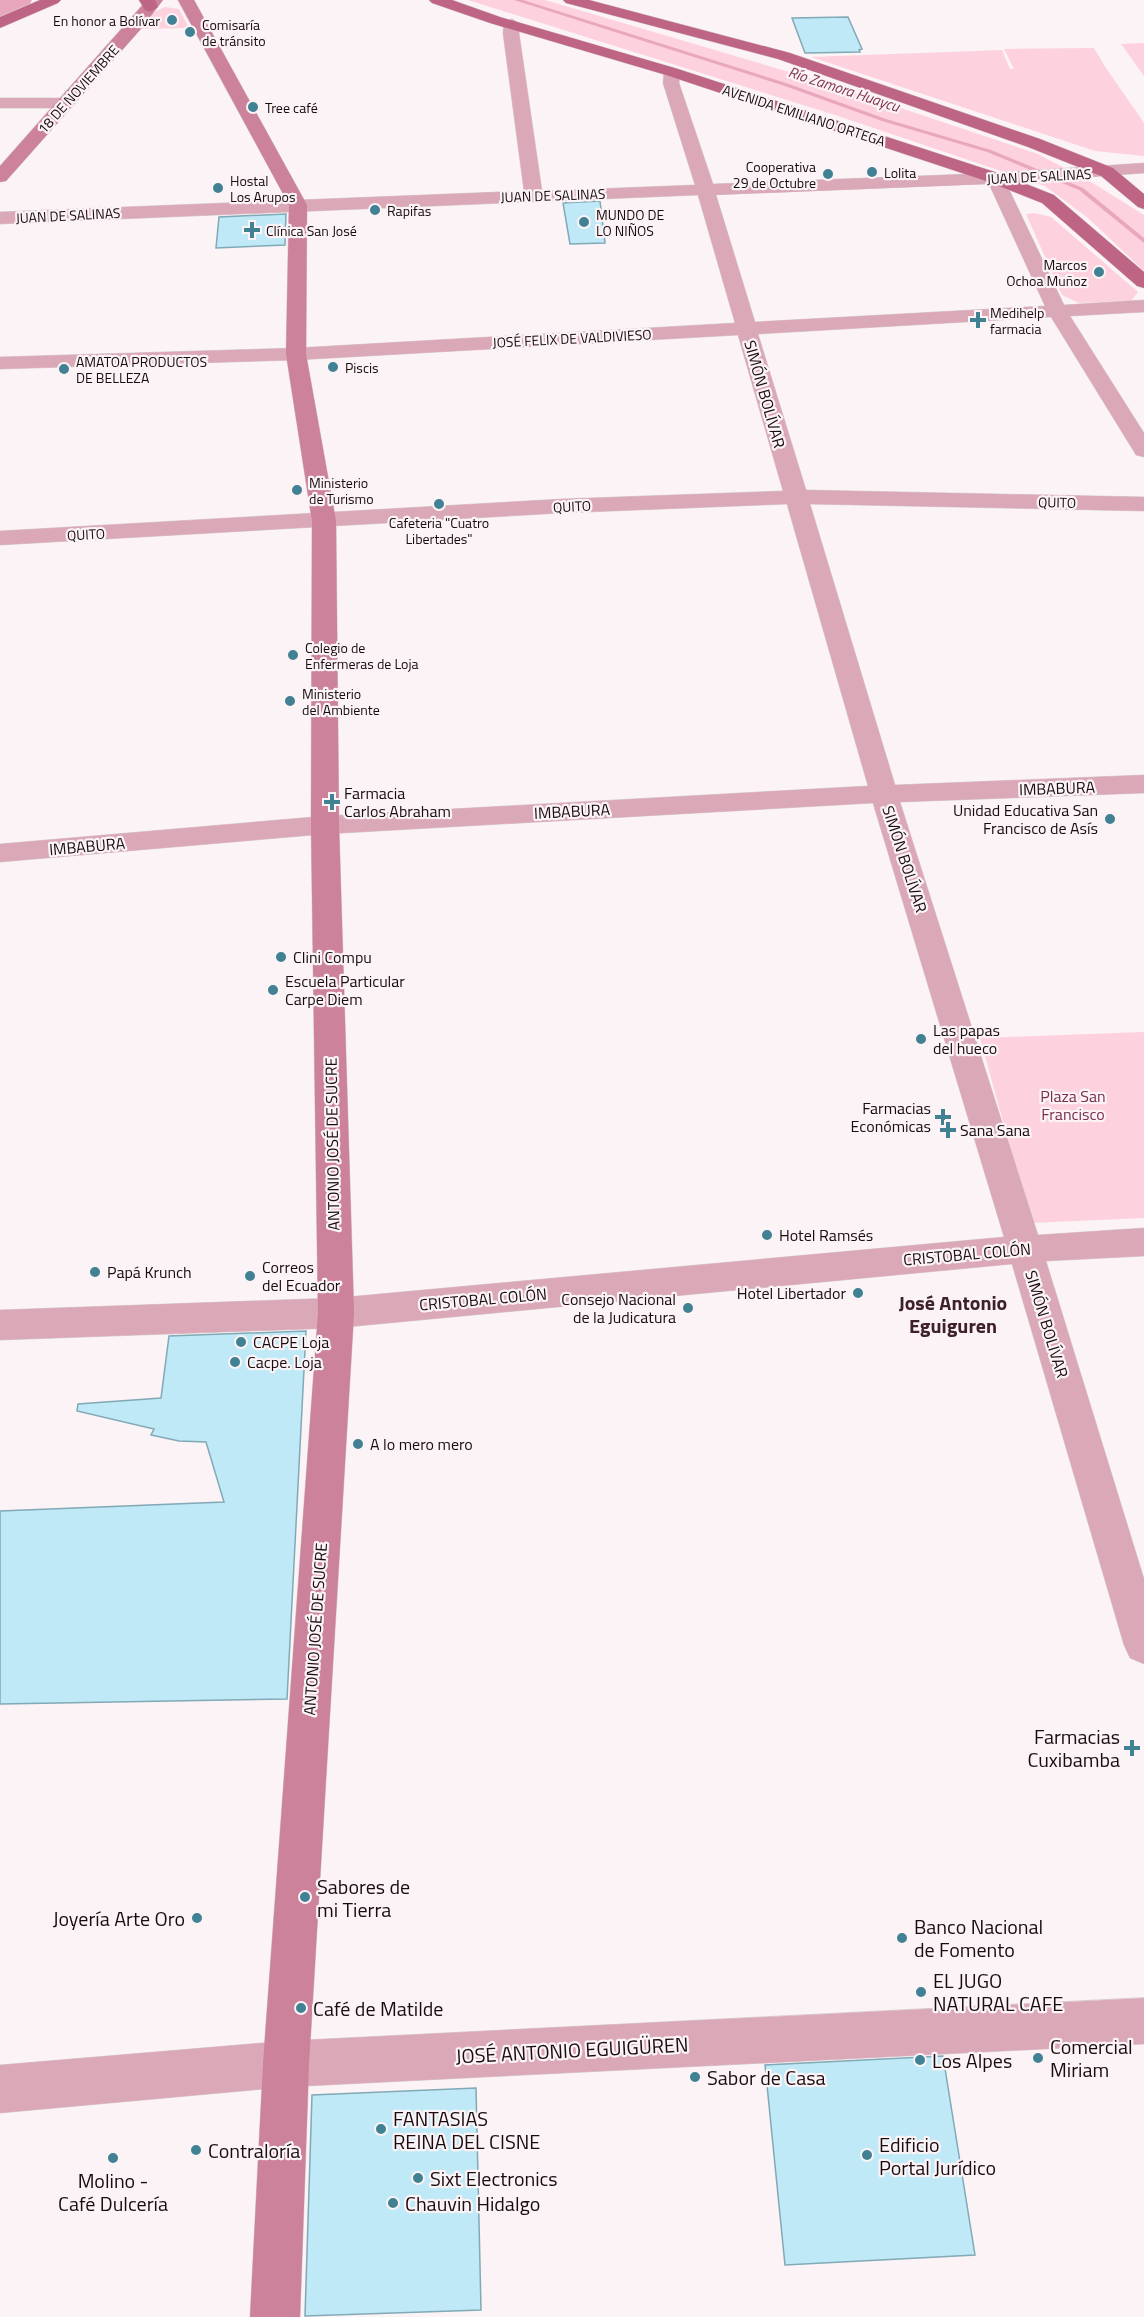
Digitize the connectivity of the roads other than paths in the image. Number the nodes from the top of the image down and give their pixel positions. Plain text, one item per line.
1 (53, 0) edge
2 (437, 0) edge
3 (571, 0) edge
4 (187, 3) edge
5 (150, 4) edge
6 (0, 23) edge
7 (512, 24) junction
8 (672, 72) junction
9 (0, 103) edge
10 (66, 103) junction
11 (1144, 168) edge
12 (1107, 172) junction
13 (0, 177) edge
14 (995, 178) junction
15 (705, 188) junction
16 (534, 196) junction
17 (1144, 203) edge
18 (298, 205) junction
19 (0, 218) edge
20 (1144, 282) edge
21 (1144, 306) edge
22 (1057, 311) junction
23 (746, 328) junction
24 (296, 354) junction
25 (0, 363) edge
26 (1144, 450) edge
27 (794, 497) junction
28 (1144, 504) edge
29 (324, 521) junction
30 (0, 538) edge
31 (1144, 784) edge
32 (884, 794) junction
33 (325, 825) junction
34 (0, 853) edge
35 (1144, 1242) edge
36 (1025, 1249) junction
37 (336, 1313) junction
38 (0, 1325) edge
39 (1144, 1645) edge
40 (1144, 2021) edge
41 (286, 2064) junction
42 (0, 2089) edge
43 (275, 2317) edge

1 - 6 main road
2 - 7 main road, AVENIDA EMILIANO ORTEGA
3 - 12 main road
4 - 5 street
4 - 18 street, ANTONIO JOSÉ DE SUCRE
5 - 10 street, 18 DE NOVIEMBRE
7 - 8 main road, AVENIDA EMILIANO ORTEGA
7 - 16 street
8 - 14 main road, AVENIDA EMILIANO ORTEGA
8 - 15 street, SIMÓN BOLÍVAR
9 - 10 street
10 - 13 street, 18 DE NOVIEMBRE
11 - 12 street, JUAN DE SALINAS
12 - 14 street, JUAN DE SALINAS
12 - 17 main road
14 - 15 street, JUAN DE SALINAS
14 - 20 main road, AVENIDA EMILIANO ORTEGA
14 - 22 street
15 - 16 street, JUAN DE SALINAS
15 - 23 street, SIMÓN BOLÍVAR
16 - 18 street, JUAN DE SALINAS
18 - 19 street, JUAN DE SALINAS
18 - 24 street, ANTONIO JOSÉ DE SUCRE
21 - 22 street, JOSÉ FELIX DE VALDIVIESO
22 - 23 street, JOSÉ FELIX DE VALDIVIESO
22 - 26 street
23 - 24 street, JOSÉ FELIX DE VALDIVIESO
23 - 27 street, SIMÓN BOLÍVAR
24 - 25 street, JOSÉ FELIX DE VALDIVIESO
24 - 29 street, ANTONIO JOSÉ DE SUCRE
27 - 28 street, QUITO
27 - 29 street, QUITO
27 - 32 street, SIMÓN BOLÍVAR
29 - 30 street, QUITO
29 - 33 street, ANTONIO JOSÉ DE SUCRE
31 - 32 street, IMBABURA
32 - 33 street, IMBABURA
32 - 36 street, SIMÓN BOLÍVAR
33 - 34 street, IMBABURA
33 - 37 street, ANTONIO JOSÉ DE SUCRE
35 - 36 street, CRISTOBAL COLÓN
36 - 37 street, CRISTOBAL COLÓN
36 - 39 street, SIMÓN BOLÍVAR
37 - 38 street, CRISTOBAL COLÓN
37 - 41 street, ANTONIO JOSÉ DE SUCRE
40 - 41 street, JOSÉ ANTONIO EGUIGÜREN
41 - 42 street, JOSÉ ANTONIO EGUIGÜREN
41 - 43 street, ANTONIO JOSÉ DE SUCRE

